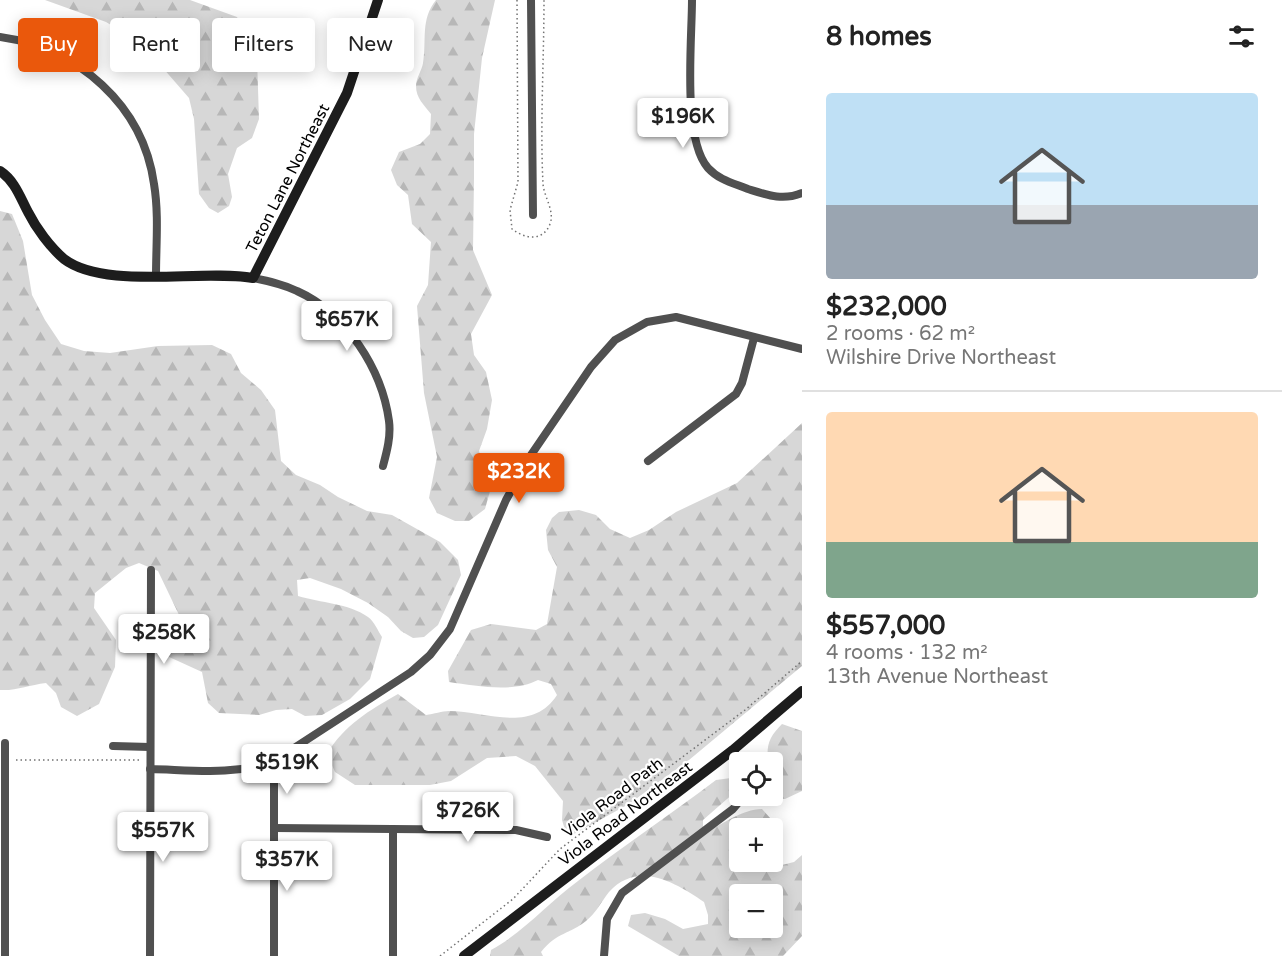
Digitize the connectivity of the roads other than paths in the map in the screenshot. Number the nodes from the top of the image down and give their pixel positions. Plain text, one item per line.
1 (378, 0) edge
2 (531, 0) edge
3 (692, 0) edge
4 (0, 37) edge
5 (0, 171) edge
6 (802, 193) edge
7 (532, 215) dead end
8 (156, 276) junction
9 (253, 278) junction
10 (754, 338) junction
11 (802, 349) edge
12 (648, 461) dead end
13 (383, 466) dead end
14 (151, 570) dead end
15 (802, 691) edge
16 (5, 743) dead end
17 (113, 746) dead end
18 (150, 747) junction
19 (733, 750) joint
20 (274, 761) junction
21 (150, 765) junction
22 (736, 806) edge
23 (274, 828) junction
24 (393, 829) junction
25 (547, 837) dead end
26 (5, 956) edge
27 (150, 956) edge
28 (274, 956) edge
29 (393, 956) edge
30 (464, 956) edge
31 (604, 956) edge

1 - 9 street, Teton Lane Northeast
2 - 7 street
3 - 6 street
4 - 8 street
5 - 8 street, Teton Lane Northeast
8 - 9 street, Teton Lane Northeast
9 - 13 street
10 - 11 street
10 - 12 street
10 - 20 street
14 - 18 street
15 - 19 street, Viola Road Northeast
16 - 26 street
17 - 18 street
18 - 21 street
19 - 30 street, Viola Road Northeast
20 - 21 street
20 - 23 street
21 - 27 street
22 - 31 street
23 - 24 street
23 - 28 street
24 - 25 street
24 - 29 street

